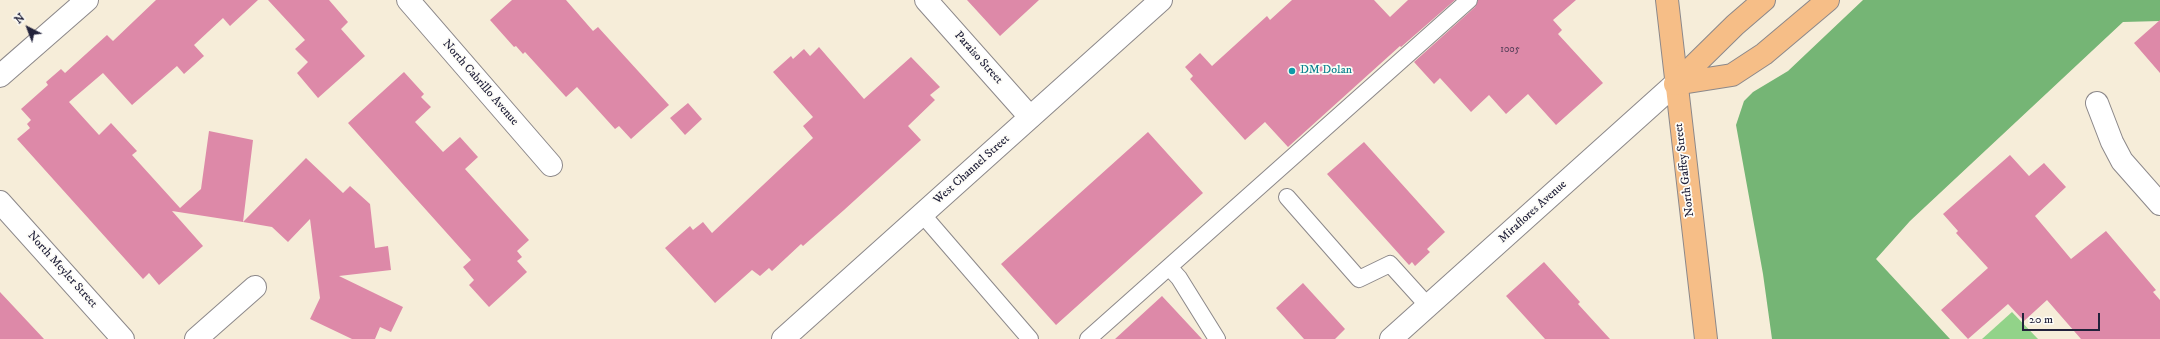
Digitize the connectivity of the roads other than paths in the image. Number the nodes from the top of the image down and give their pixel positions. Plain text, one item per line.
1 (87, 0) edge
2 (408, 0) edge
3 (926, 0) edge
4 (1161, 0) edge
5 (1469, 0) edge
6 (1667, 0) edge
7 (1764, 0) edge
8 (1828, 0) edge
9 (0, 76) edge
10 (1675, 84) junction
11 (2098, 103) dead end
12 (1030, 117) junction
13 (551, 166) dead end
14 (1287, 197) dead end
15 (0, 202) edge
16 (2160, 204) edge
17 (922, 214) junction
18 (1169, 267) junction
19 (255, 287) dead end
20 (1428, 306) junction
21 (123, 339) edge
22 (196, 339) edge
23 (783, 339) edge
24 (1030, 339) edge
25 (1088, 339) edge
26 (1217, 339) edge
27 (1391, 339) edge
28 (1706, 339) edge

1 - 9 street
2 - 13 street, North Cabrillo Avenue
3 - 12 street, Paraiso Street
4 - 12 street, West Channel Street
5 - 18 lane
6 - 10 main road, North Gaffey Street
7 - 10 main road
8 - 10 main road
10 - 20 street, Miraflores Avenue
10 - 28 main road, North Gaffey Street
11 - 16 street
12 - 17 street, West Channel Street
14 - 20 lane
15 - 21 street, North Meyler Street
17 - 23 street, West Channel Street
17 - 24 lane
18 - 25 lane
18 - 26 lane
19 - 22 street
20 - 27 street, Miraflores Avenue

